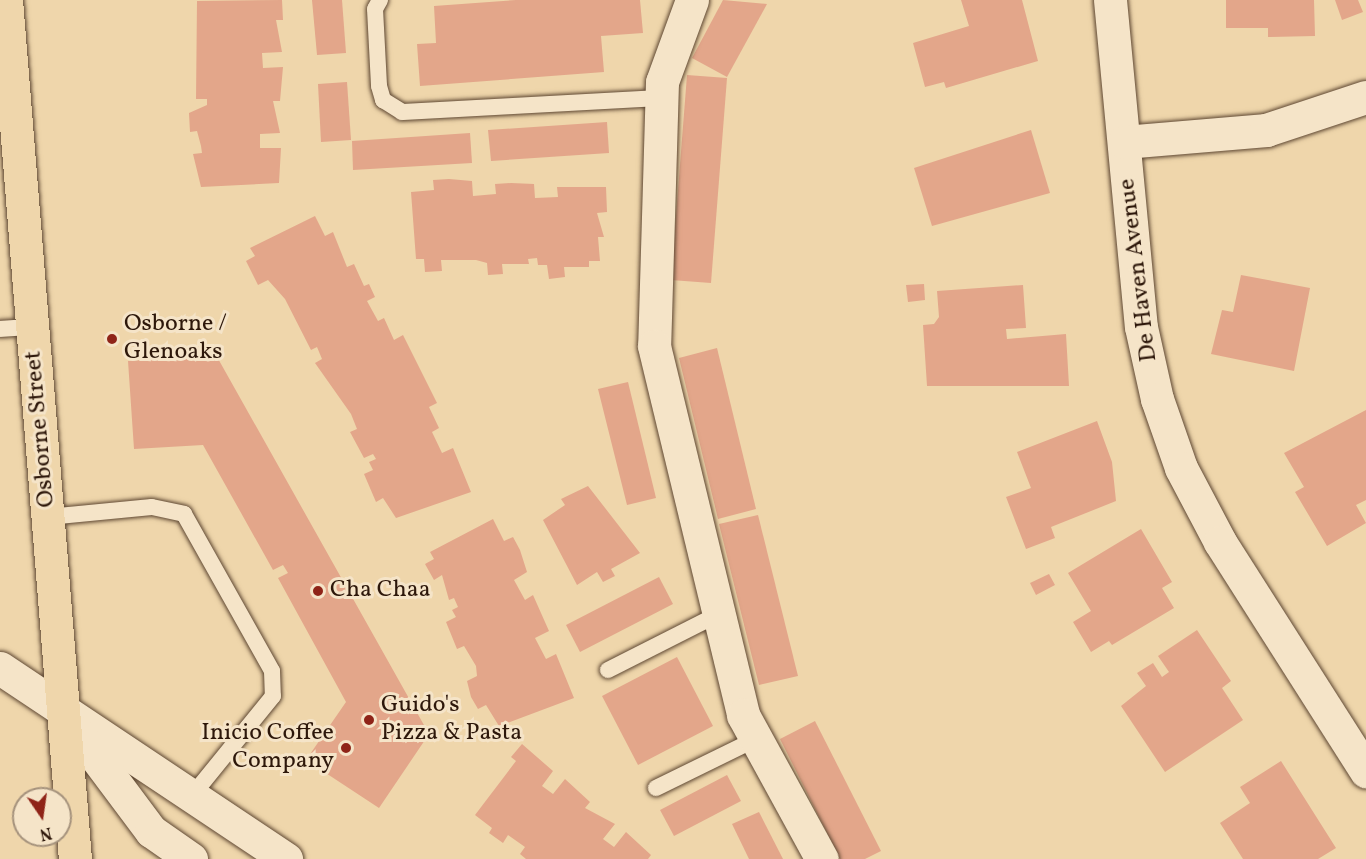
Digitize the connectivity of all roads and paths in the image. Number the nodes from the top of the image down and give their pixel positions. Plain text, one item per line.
1 (6, 0) edge
2 (380, 0) edge
3 (692, 0) edge
4 (1110, 0) edge
5 (1366, 97) edge
6 (661, 98) junction
7 (1124, 142) junction
8 (32, 327) junction
9 (0, 329) edge
10 (48, 517) junction
11 (719, 614) junction
12 (0, 668) edge
13 (608, 670) dead end
14 (64, 714) junction
15 (756, 739) junction
16 (1366, 771) edge
17 (656, 788) dead end
18 (191, 796) junction
19 (75, 859) edge
20 (191, 859) edge
21 (286, 859) edge
22 (822, 859) edge

1 - 8 main road, Osborne Street
2 - 6 lane
3 - 6 street
4 - 7 street, De Haven Avenue
5 - 7 street
6 - 11 street
7 - 16 street, De Haven Avenue
8 - 9 lane
8 - 10 main road, Osborne Street
10 - 14 main road, Osborne Street
10 - 18 lane
11 - 13 lane
11 - 15 street
12 - 14 street
14 - 18 street
14 - 19 main road, Osborne Street
14 - 20 street
15 - 17 lane
15 - 22 street
18 - 21 street

